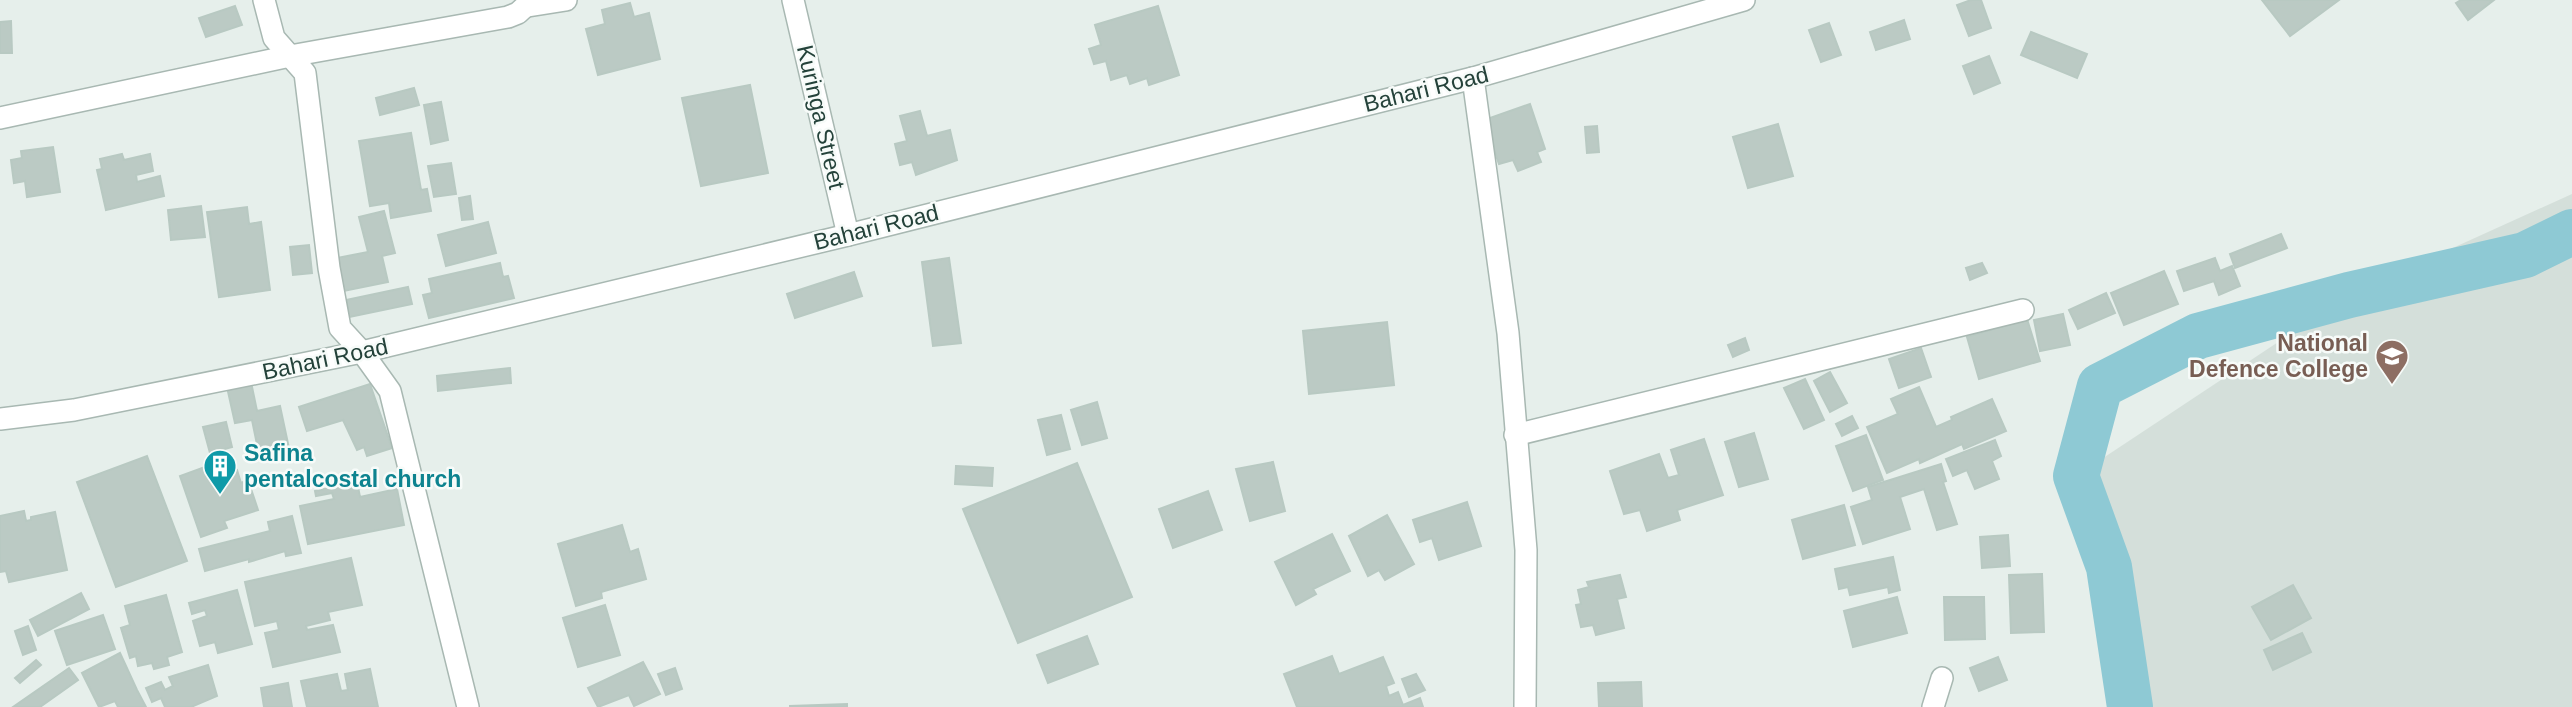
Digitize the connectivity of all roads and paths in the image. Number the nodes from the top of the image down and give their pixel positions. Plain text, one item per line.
1 (264, 0) edge
2 (566, 0) edge
3 (793, 0) edge
4 (1744, 0) edge
5 (530, 3) edge
6 (290, 55) junction
7 (1473, 78) junction
8 (0, 118) edge
9 (848, 235) junction
10 (2023, 310) dead end
11 (362, 352) junction
12 (0, 419) edge
13 (1515, 435) junction
14 (1942, 678) dead end
15 (468, 707) edge
16 (1525, 707) edge
17 (1933, 707) edge

1 - 6 street
2 - 5 street
3 - 9 street, Kuringa Street
4 - 7 street, Bahari Road
5 - 6 street
6 - 8 street
6 - 11 street
7 - 9 street, Bahari Road
7 - 13 street
9 - 11 street, Bahari Road
10 - 13 street
11 - 12 street, Bahari Road
11 - 15 street
13 - 16 street
14 - 17 street

